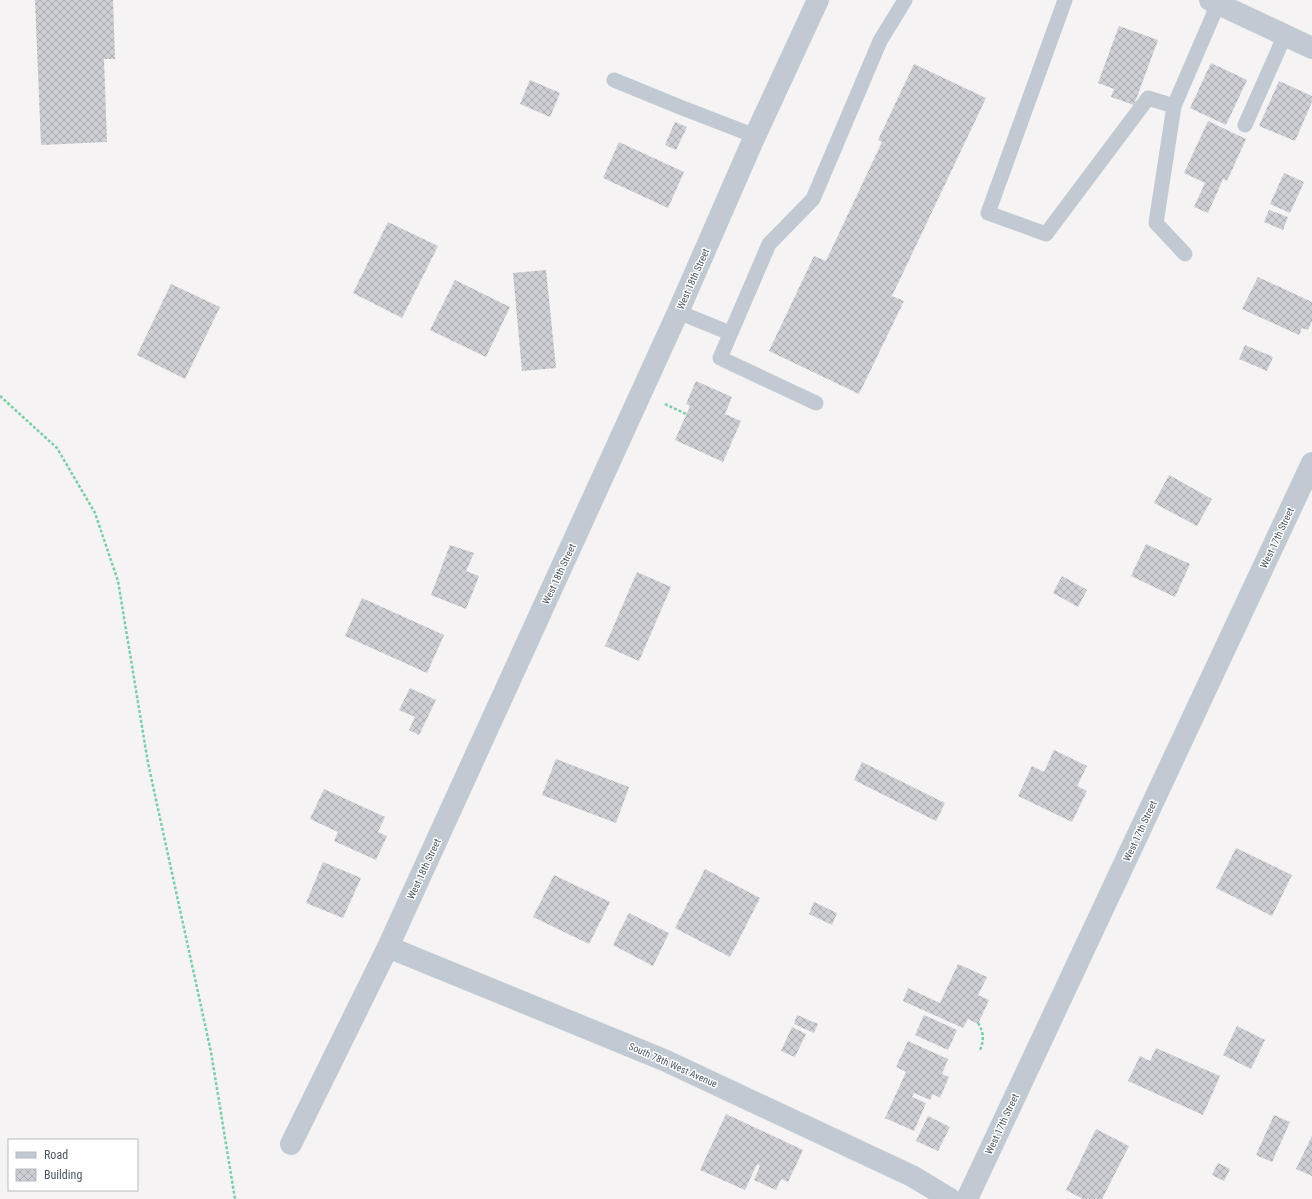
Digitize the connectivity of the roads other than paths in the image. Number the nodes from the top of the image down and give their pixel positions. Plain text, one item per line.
1 (818, 0) edge
2 (905, 0) edge
3 (1065, 0) edge
4 (1214, 2) edge
5 (1285, 35) junction
6 (1312, 48) edge
7 (614, 80) dead end
8 (1174, 106) junction
9 (1245, 125) dead end
10 (755, 136) junction
11 (1185, 254) dead end
12 (678, 312) junction
13 (730, 333) junction
14 (816, 403) dead end
15 (1312, 463) edge
16 (388, 947) junction
17 (291, 1144) dead end
18 (950, 1199) edge
19 (967, 1199) edge

1 - 10 street, West 18th Street
2 - 13 lane
3 - 8 lane
4 - 5 street
4 - 8 lane
5 - 6 street
5 - 9 lane
7 - 10 lane
8 - 11 lane
10 - 12 street, West 18th Street
12 - 13 lane
12 - 16 street, West 18th Street
13 - 14 lane
15 - 19 street, West 17th Street
16 - 17 street, West 18th Street
16 - 18 street, South 78th West Avenue

